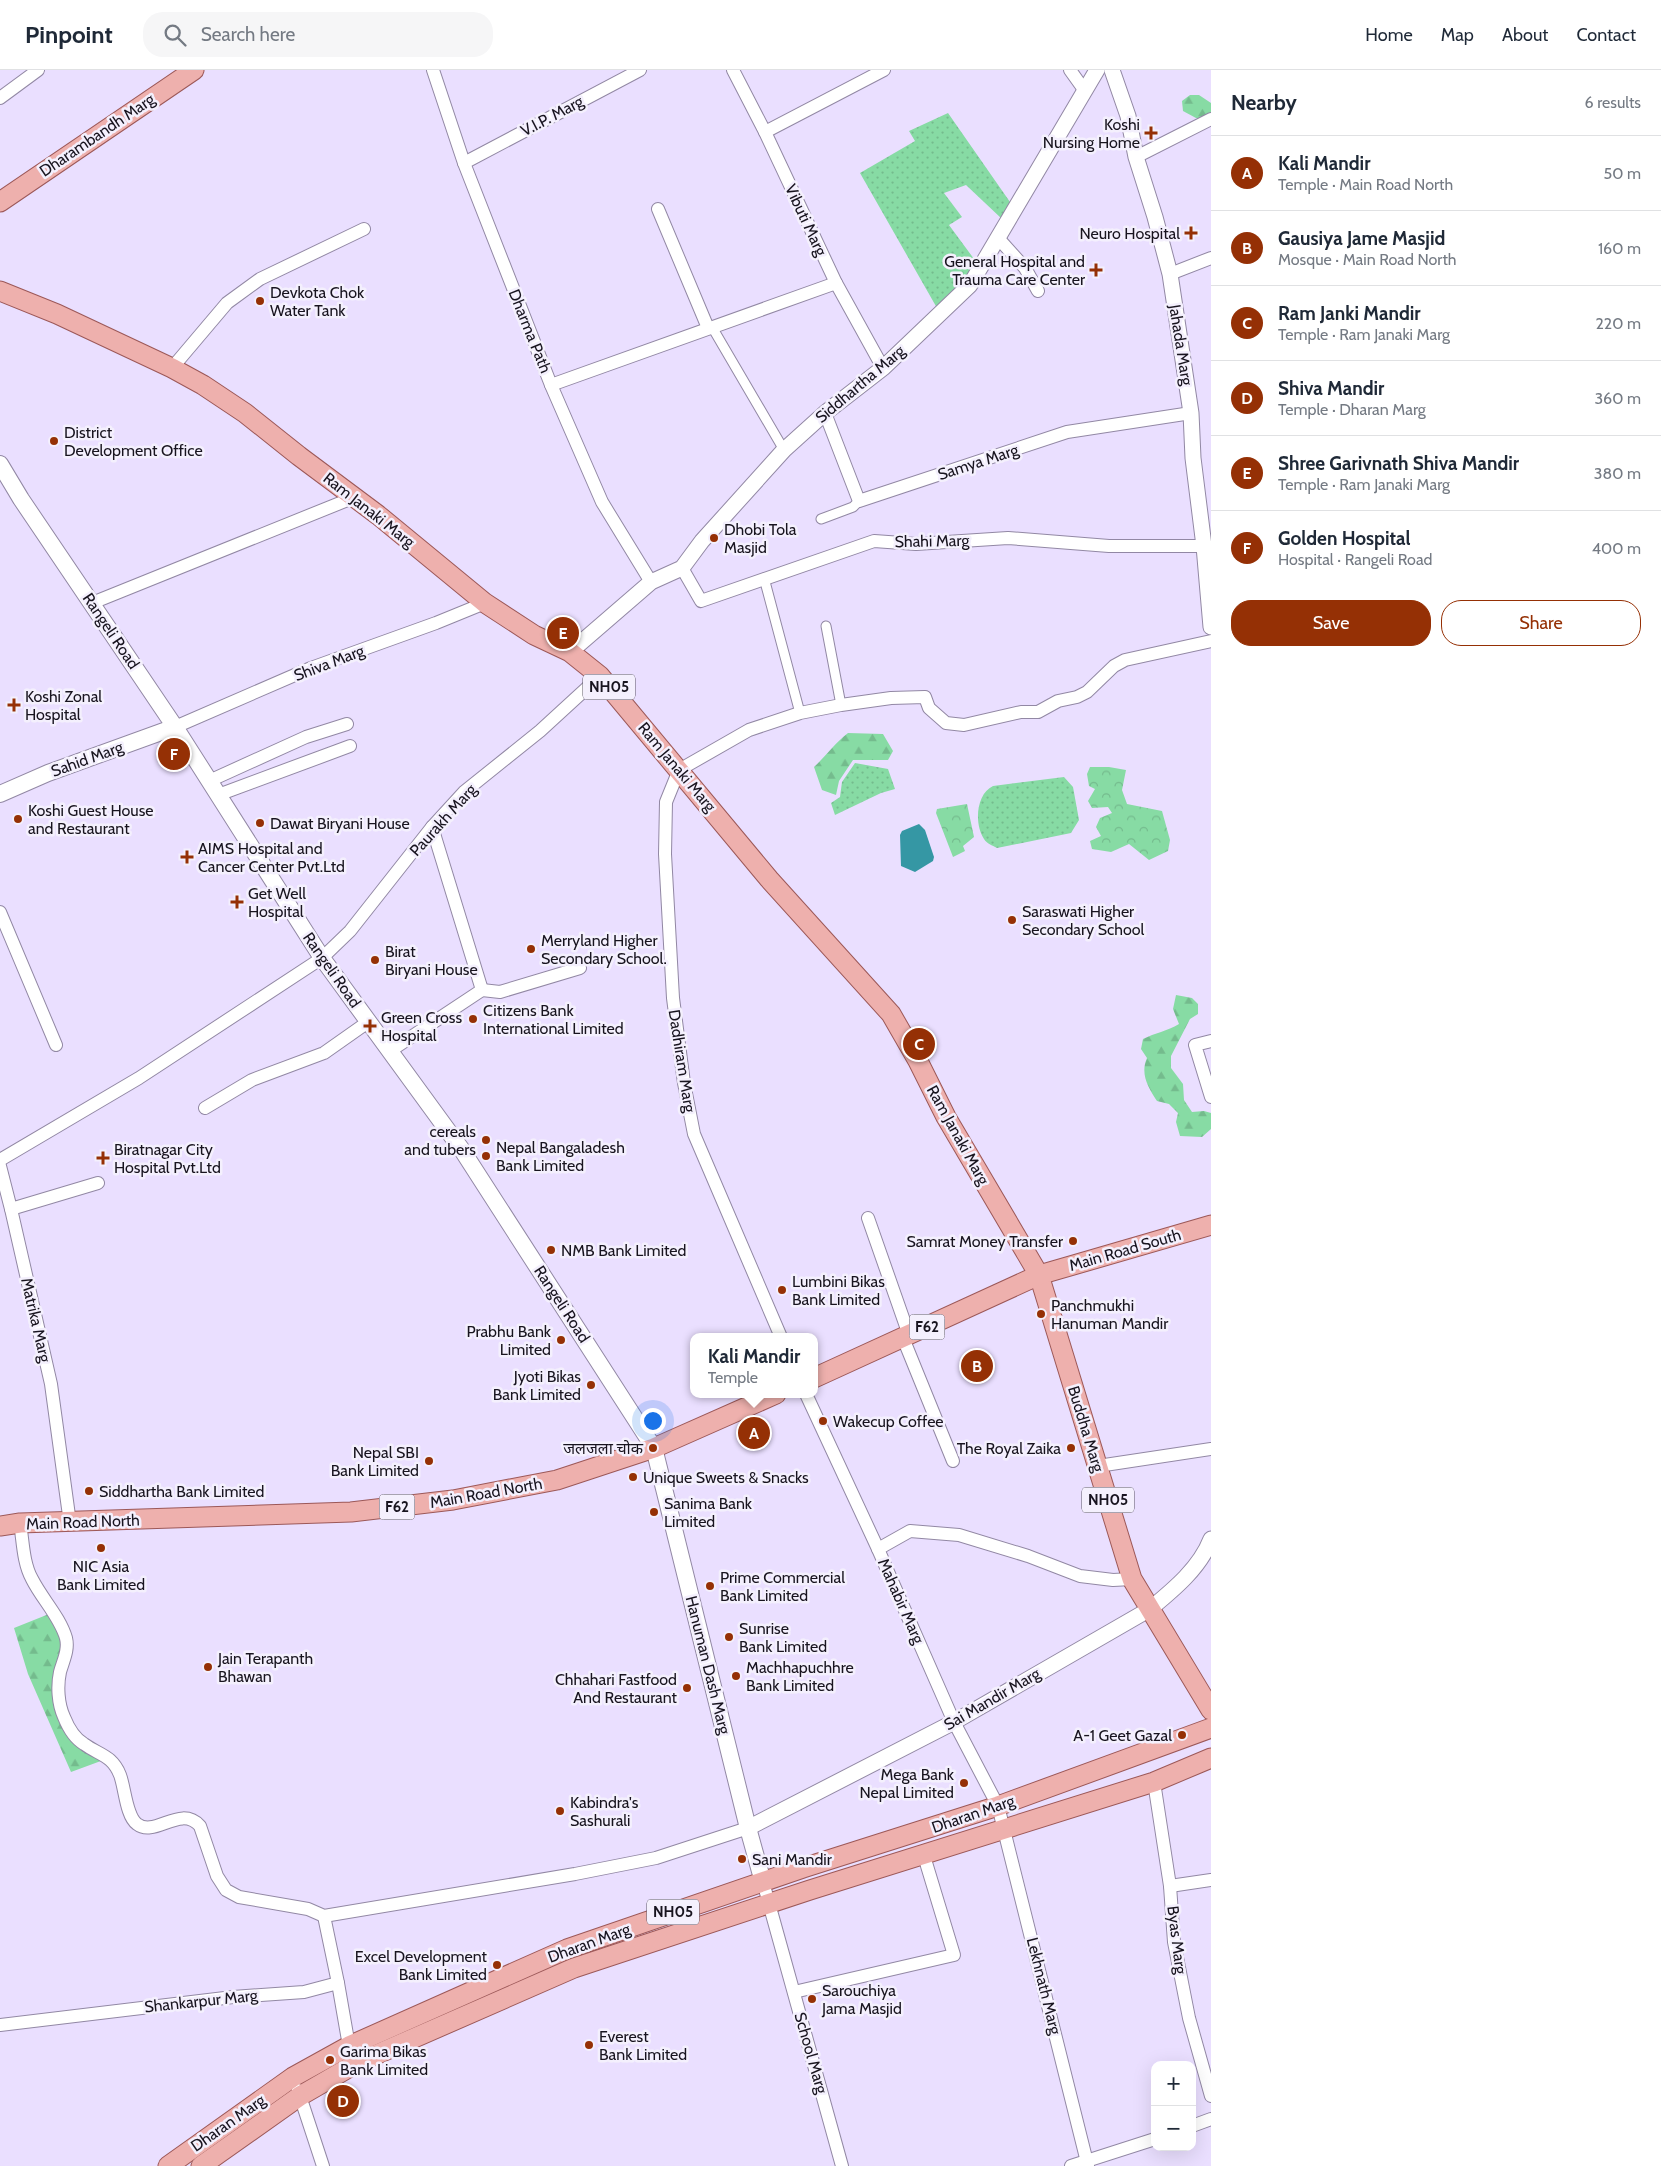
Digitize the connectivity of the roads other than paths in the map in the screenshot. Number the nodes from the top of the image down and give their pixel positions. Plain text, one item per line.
1 (38, 70) edge
2 (194, 70) edge
3 (433, 70) edge
4 (640, 70) edge
5 (733, 70) edge
6 (884, 70) edge
7 (1070, 70) edge
8 (1096, 70) edge
9 (1112, 70) edge
10 (23, 75) edge
11 (1085, 91) junction
12 (0, 98) edge
13 (1211, 120) edge
14 (765, 132) junction
15 (1136, 157) junction
16 (464, 163) junction
17 (0, 202) edge
18 (658, 210) dead end
19 (364, 229) dead end
20 (998, 238) junction
21 (1211, 258) edge
22 (1170, 274) junction
23 (836, 284) junction
24 (0, 291) edge
25 (1038, 291) dead end
26 (710, 327) junction
27 (172, 368) junction
28 (883, 368) junction
29 (551, 385) junction
30 (825, 413) junction
31 (1191, 413) junction
32 (784, 450) junction
33 (0, 464) edge
34 (355, 498) junction
35 (859, 501) junction
36 (821, 519) dead end
37 (1208, 546) edge
38 (682, 568) junction
39 (764, 578) junction
40 (651, 582) junction
41 (92, 603) junction
42 (485, 603) junction
43 (826, 626) dead end
44 (1211, 627) edge
45 (1211, 641) edge
46 (570, 652) junction
47 (600, 676) junction
48 (841, 705) junction
49 (800, 713) junction
50 (348, 724) dead end
51 (175, 726) junction
52 (312, 735) junction
53 (350, 746) dead end
54 (320, 757) junction
55 (679, 770) junction
56 (209, 781) junction
57 (0, 794) edge
58 (218, 795) junction
59 (432, 827) junction
60 (0, 912) edge
61 (322, 958) junction
62 (580, 968) dead end
63 (482, 990) junction
64 (368, 1022) junction
65 (1211, 1041) edge
66 (56, 1045) dead end
67 (390, 1051) junction
68 (1211, 1097) edge
69 (206, 1108) dead end
70 (0, 1160) edge
71 (0, 1166) edge
72 (98, 1183) dead end
73 (11, 1209) junction
74 (868, 1218) dead end
75 (1211, 1224) edge
76 (1039, 1275) junction
77 (779, 1333) edge
78 (906, 1337) junction
79 (818, 1376) edge
80 (767, 1398) edge
81 (808, 1398) edge
82 (654, 1448) junction
83 (1211, 1448) edge
84 (953, 1461) dead end
85 (1098, 1466) junction
86 (70, 1522) junction
87 (20, 1523) junction
88 (0, 1526) edge
89 (1211, 1539) edge
90 (878, 1549) junction
91 (1132, 1579) junction
92 (1150, 1609) junction
93 (1211, 1710) edge
94 (954, 1722) junction
95 (1211, 1728) edge
96 (1211, 1758) edge
97 (1154, 1782) junction
98 (998, 1806) junction
99 (748, 1828) junction
100 (1005, 1830) junction
101 (924, 1856) junction
102 (1211, 1880) edge
103 (764, 1882) junction
104 (1170, 1886) junction
105 (770, 1904) junction
106 (324, 1916) junction
107 (338, 1983) junction
108 (794, 1992) junction
109 (0, 2026) edge
110 (349, 2046) junction
111 (293, 2077) junction
112 (300, 2096) junction
113 (1211, 2096) edge
114 (1211, 2120) edge
115 (1196, 2125) edge
116 (1151, 2140) edge
117 (1088, 2164) edge
118 (168, 2166) edge
119 (201, 2166) edge
120 (323, 2166) edge
121 (842, 2166) edge
122 (1071, 2166) edge

1 - 10 street
2 - 17 main road, Dharambandh Marg
3 - 16 street, Dharma Path
4 - 16 street, V.I.P. Marg
5 - 14 street, Vibuti Marg
6 - 14 street
7 - 11 street
8 - 11 street, Siddhartha Marg
9 - 15 street, Jahada Marg
10 - 12 street
11 - 20 street, Siddhartha Marg
13 - 15 street
14 - 23 street, Vibuti Marg
15 - 22 street, Jahada Marg
16 - 29 street, Dharma Path
18 - 26 street
19 - 27 street
20 - 25 street
20 - 28 street, Siddhartha Marg
21 - 22 street
22 - 31 street, Jahada Marg
23 - 26 street
23 - 28 street, Vibuti Marg
24 - 27 main road, Ram Janaki Marg / NH05
26 - 29 street
26 - 32 street
27 - 34 main road, Ram Janaki Marg / NH05
28 - 30 street, Siddhartha Marg
29 - 40 street, Dharma Path
30 - 32 street, Siddhartha Marg
30 - 35 street
31 - 35 street, Samya Marg
31 - 37 street, Jahada Marg
32 - 38 street, Siddhartha Marg
33 - 41 main road, Rangeli Road
34 - 41 street
34 - 42 main road, Ram Janaki Marg / NH05
35 - 36 street
37 - 39 street, Shahi Marg
37 - 44 street, Jahada Marg
38 - 39 street, Shahi Marg
38 - 40 street, Siddhartha Marg
39 - 49 street
40 - 46 street, Siddhartha Marg
41 - 51 main road, Rangeli Road
42 - 46 main road, Ram Janaki Marg / NH05
42 - 51 street, Shiva Marg
43 - 48 street
45 - 48 street
46 - 47 main road, Ram Janaki Marg / NH05
47 - 55 main road, Ram Janaki Marg / NH05
47 - 59 street, Paurakh Marg
48 - 49 street
49 - 55 street
50 - 52 street
51 - 56 main road, Rangeli Road
51 - 57 main road, Sahid Marg
52 - 54 street
52 - 56 street
53 - 54 street
54 - 58 street
55 - 76 main road, Ram Janaki Marg / NH05
55 - 77 street, Dadhiram Marg
56 - 58 main road, Rangeli Road
58 - 61 main road, Rangeli Road
59 - 61 street, Paurakh Marg
59 - 63 street
60 - 66 street
61 - 64 main road, Rangeli Road
61 - 70 street, Paurakh Marg
62 - 63 street
63 - 67 street
64 - 67 main road, Rangeli Road
64 - 69 street
65 - 68 street
67 - 82 main road, Rangeli Road
71 - 73 street, Matrika Marg
72 - 73 street
73 - 86 street, Matrika Marg
74 - 78 street
75 - 76 main road, Main Road South / F62
76 - 78 main road, F62
76 - 85 main road, Buddha Marg / NH05
78 - 79 main road, F62
78 - 84 street
80 - 82 main road, Main Road North / F62
81 - 90 street, Mahabir Marg
82 - 86 main road, Main Road North / F62
82 - 99 main road, Hanuman Dash Marg
83 - 85 street
85 - 91 main road, Buddha Marg / NH05
86 - 87 main road, Main Road North / F62
87 - 88 main road, Main Road North / F62
87 - 106 street
89 - 92 street, Sai Mandir Marg
90 - 91 street
90 - 94 street, Mahabir Marg
91 - 92 main road, Buddha Marg / NH05
92 - 93 main road, Buddha Marg / NH05
92 - 94 street, Sai Mandir Marg
94 - 98 street, Mahabir Marg
94 - 99 street, Sai Mandir Marg
95 - 98 main road, Dharan Marg / NH05
96 - 97 main road, Dharan Marg / NH05
97 - 100 main road, Dharan Marg / NH05
97 - 104 street, Byas Marg
98 - 100 street, Lekhnath Marg
98 - 103 main road, Dharan Marg / NH05
99 - 103 main road, Hanuman Dash Marg
99 - 106 street
100 - 101 main road, Dharan Marg / NH05
100 - 117 street, Lekhnath Marg
101 - 105 main road, Dharan Marg / NH05
101 - 108 street
102 - 104 street
103 - 105 street, School Marg
103 - 110 main road, Dharan Marg / NH05
104 - 113 street, Byas Marg
105 - 108 street, School Marg
105 - 112 main road, Dharan Marg / NH05
106 - 107 street
107 - 109 street, Shankarpur Marg
107 - 110 street
108 - 121 street, School Marg
110 - 111 main road, Dharan Marg / NH05
111 - 112 street
111 - 118 main road, Dharan Marg / NH05
112 - 119 main road, Dharan Marg / NH05
112 - 120 street
114 - 115 street
116 - 117 street
117 - 122 street

